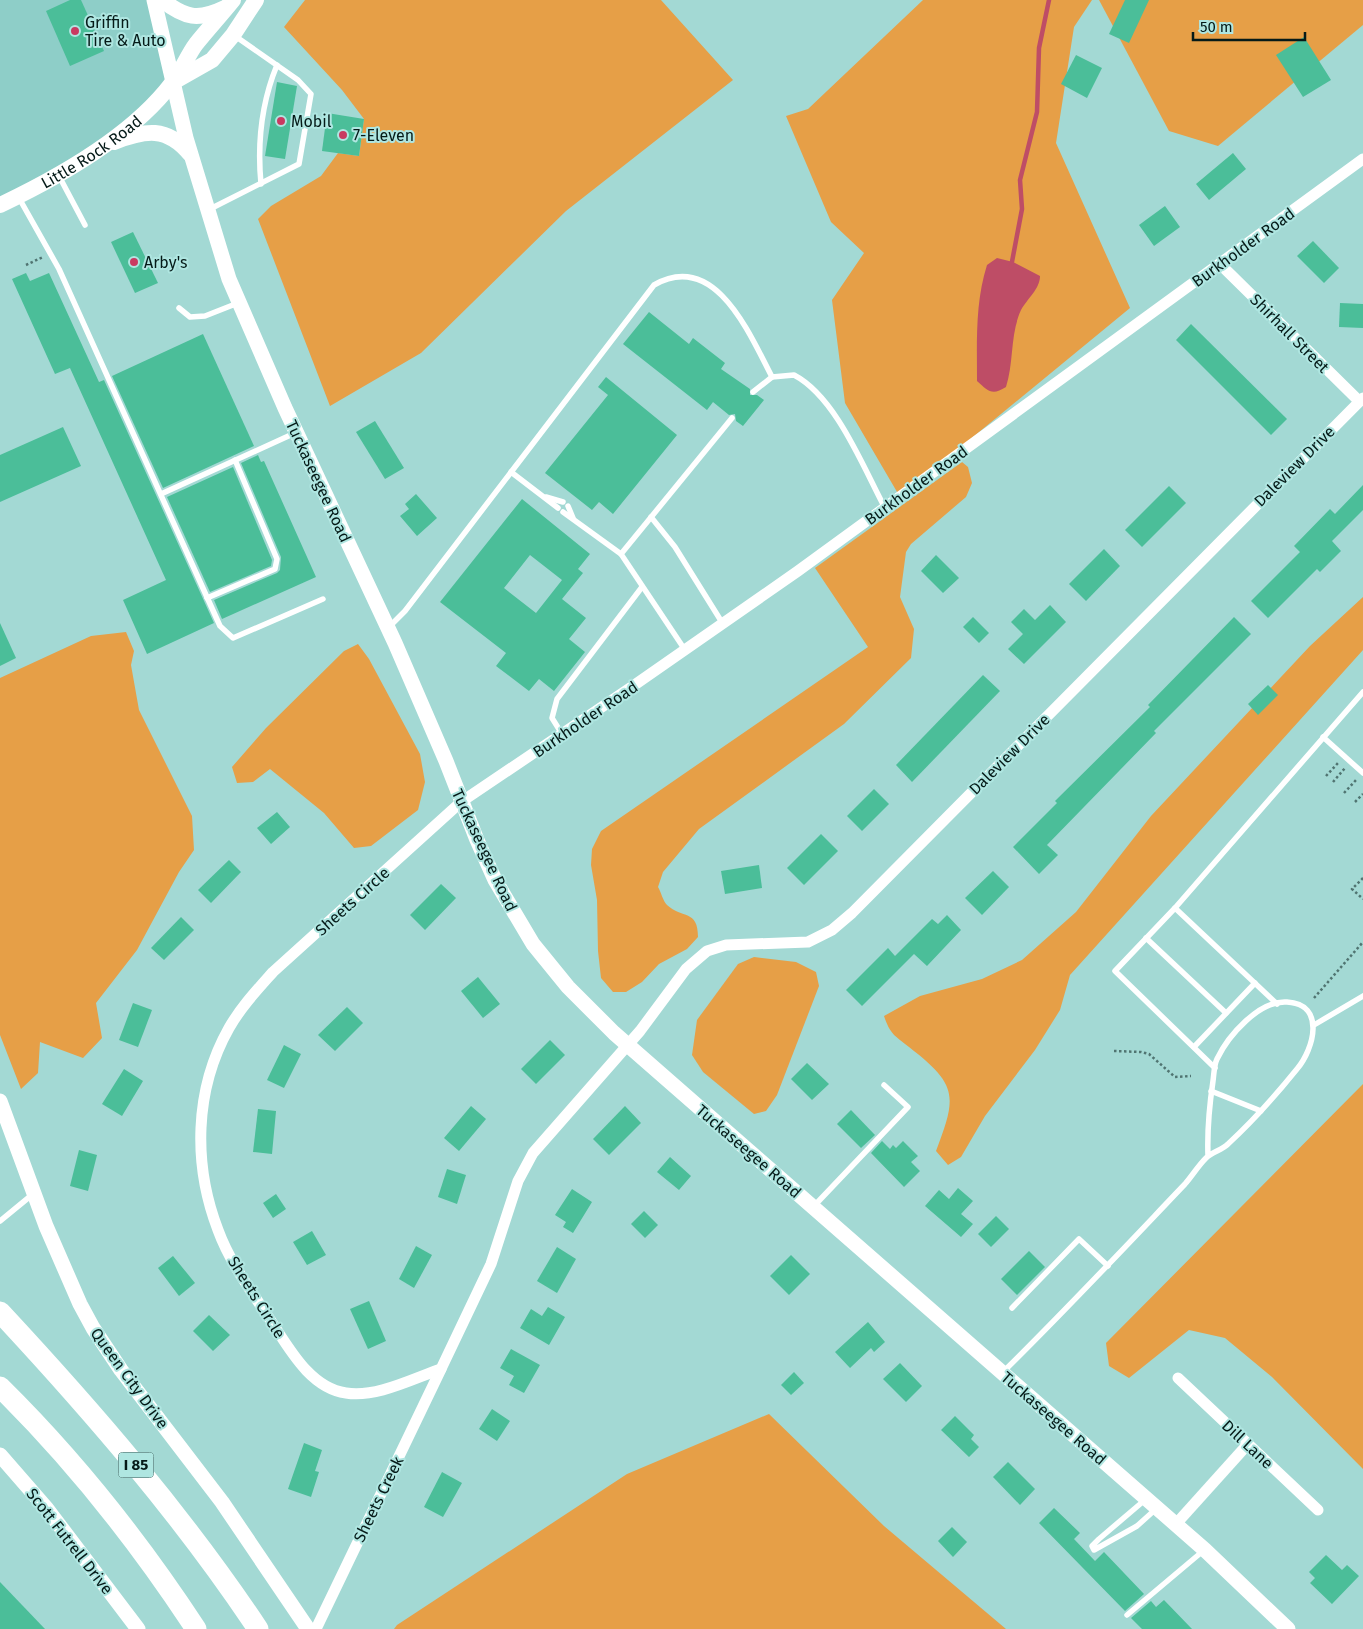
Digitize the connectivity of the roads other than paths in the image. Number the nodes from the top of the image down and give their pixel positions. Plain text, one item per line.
1 (154, 0) edge
2 (162, 0) edge
3 (256, 0) edge
4 (230, 3) edge
5 (233, 35) junction
6 (277, 65) junction
7 (173, 82) junction
8 (101, 148) junction
9 (190, 154) junction
10 (1363, 159) edge
11 (58, 174) junction
12 (261, 184) junction
13 (18, 196) junction
14 (0, 205) edge
15 (207, 211) junction
16 (85, 225) dead end
17 (1220, 264) junction
18 (240, 302) junction
19 (179, 308) dead end
20 (772, 377) junction
21 (753, 392) dead end
22 (1361, 399) edge
23 (732, 418) dead end
24 (297, 432) junction
25 (235, 460) junction
26 (511, 472) junction
27 (161, 494) junction
28 (542, 496) junction
29 (885, 508) junction
30 (651, 517) junction
31 (574, 520) junction
32 (621, 554) junction
33 (642, 586) junction
34 (207, 598) junction
35 (323, 599) dead end
36 (723, 624) junction
37 (388, 628) junction
38 (685, 650) junction
39 (1363, 692) edge
40 (562, 734) junction
41 (1323, 737) junction
42 (1363, 772) edge
43 (461, 802) junction
44 (1174, 908) junction
45 (1146, 938) junction
46 (1254, 983) junction
47 (1363, 996) edge
48 (1277, 1004) junction
49 (1226, 1013) junction
50 (1314, 1025) junction
51 (627, 1045) junction
52 (1194, 1047) junction
53 (1215, 1068) junction
54 (884, 1084) dead end
55 (1212, 1091) junction
56 (0, 1101) edge
57 (1261, 1111) junction
58 (1208, 1156) junction
59 (33, 1194) junction
60 (813, 1207) junction
61 (0, 1221) edge
62 (1108, 1266) junction
63 (1012, 1308) dead end
64 (0, 1312) edge
65 (441, 1369) junction
66 (1002, 1373) junction
67 (1178, 1378) dead end
68 (0, 1386) edge
69 (1248, 1444) junction
70 (0, 1455) edge
71 (1152, 1504) junction
72 (1318, 1510) dead end
73 (1176, 1524) junction
74 (1205, 1550) junction
75 (1127, 1615) dead end
76 (138, 1629) edge
77 (196, 1629) edge
78 (258, 1629) edge
79 (308, 1629) edge
80 (316, 1629) edge
81 (1288, 1629) edge

1 - 7 street, Tuckaseegee Road
2 - 4 main road
3 - 5 main road, Little Rock Road
4 - 7 main road, Little Rock Road
5 - 6 lane
5 - 7 main road, Little Rock Road
6 - 12 lane
6 - 12 lane
7 - 8 main road, Little Rock Road
7 - 9 street, Tuckaseegee Road
8 - 9 main road
8 - 11 main road, Little Rock Road
9 - 15 street, Tuckaseegee Road
10 - 17 street, Burkholder Road
11 - 13 main road, Little Rock Road
11 - 16 lane
12 - 15 lane
13 - 14 main road, Little Rock Road
13 - 27 lane
15 - 18 street, Tuckaseegee Road
17 - 22 street, Shirhall Street
17 - 29 street, Burkholder Road
18 - 19 lane
18 - 24 street, Tuckaseegee Road
20 - 21 lane
20 - 26 lane
20 - 29 lane
22 - 51 street, Daleview Drive
23 - 30 lane
24 - 25 lane
24 - 37 street, Tuckaseegee Road
25 - 27 lane
25 - 34 lane
26 - 28 lane
26 - 37 lane
27 - 34 lane
28 - 31 lane
28 - 31 lane
29 - 36 street, Burkholder Road
30 - 32 lane
30 - 36 lane
31 - 32 lane
32 - 33 lane
33 - 38 lane
33 - 40 lane
34 - 35 lane
36 - 38 street, Burkholder Road
37 - 43 street, Tuckaseegee Road
38 - 40 street, Burkholder Road
39 - 41 lane
40 - 43 street, Burkholder Road
41 - 42 lane
41 - 44 lane
43 - 51 street, Tuckaseegee Road
43 - 65 street, Sheets Circle
44 - 45 lane
44 - 46 lane
45 - 49 lane
45 - 52 lane
46 - 48 lane
46 - 49 lane
47 - 50 lane
48 - 50 lane
48 - 53 lane
49 - 52 lane
50 - 57 lane
51 - 60 street, Tuckaseegee Road
51 - 65 street
52 - 53 lane
53 - 55 lane
54 - 60 lane
55 - 57 lane
55 - 58 lane
56 - 59 street, Queen City Drive
57 - 58 lane
58 - 62 lane
59 - 61 lane
59 - 79 street, Queen City Drive
60 - 66 street, Tuckaseegee Road
62 - 63 lane
62 - 66 lane
64 - 78 highway, I 85
65 - 80 street, Sheets Creek
66 - 71 street, Tuckaseegee Road
67 - 69 street, Dill Lane
68 - 77 highway
69 - 72 street, Dill Lane
69 - 73 street
70 - 76 street, Scott Futrell Drive
71 - 71 lane
71 - 73 street, Tuckaseegee Road
73 - 74 street, Tuckaseegee Road
74 - 75 lane
74 - 81 street, Tuckaseegee Road

